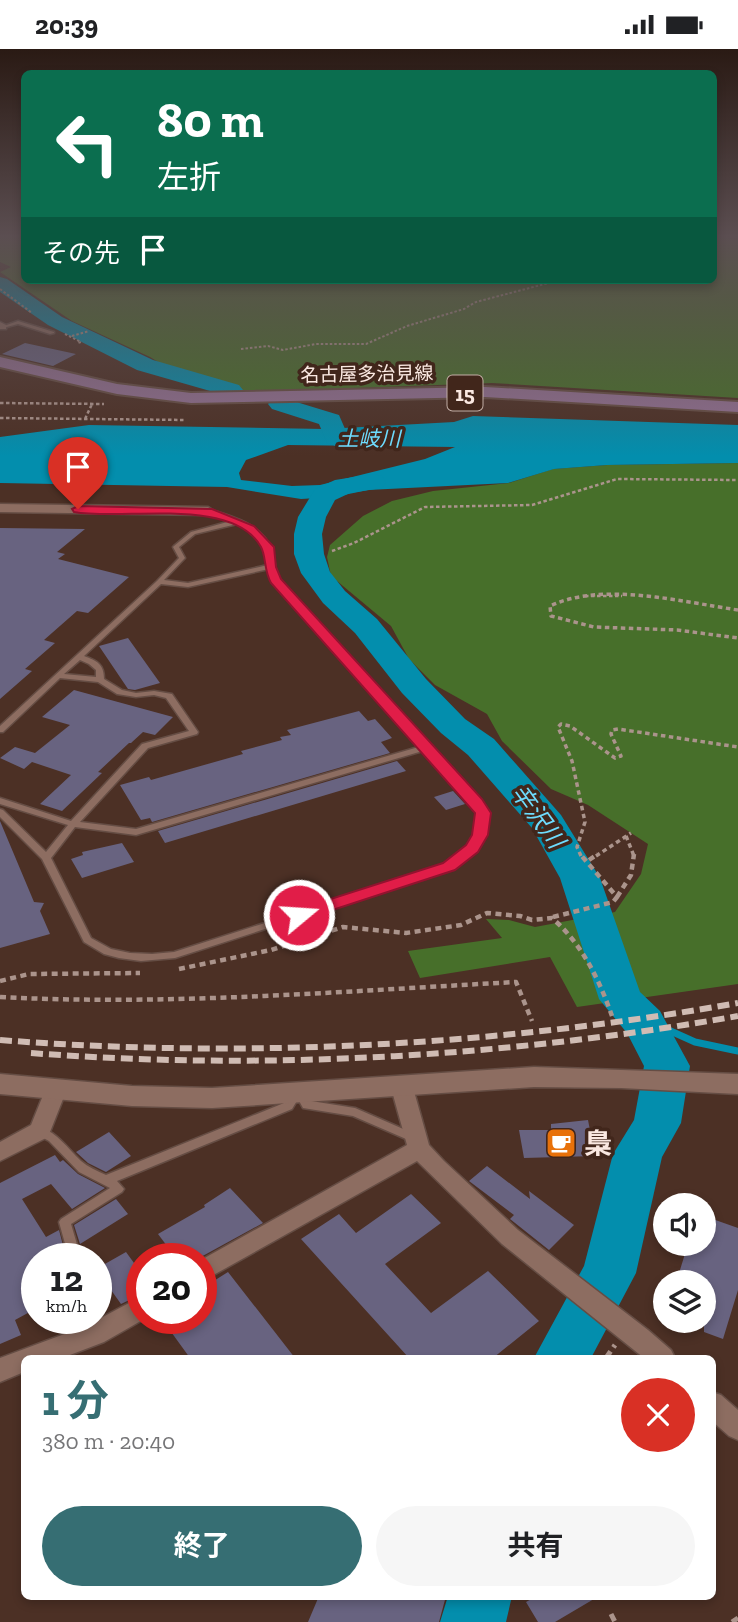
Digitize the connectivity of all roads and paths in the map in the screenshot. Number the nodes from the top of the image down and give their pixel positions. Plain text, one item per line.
1 (463, 309) edge
2 (1, 327) edge
3 (89, 331) dead end
4 (52, 333) dead end
5 (70, 336) dead end
6 (241, 349) dead end
7 (0, 362) edge
8 (0, 403) edge
9 (92, 404) junction
10 (112, 404) dead end
11 (738, 407) edge
12 (0, 418) edge
13 (85, 419) junction
14 (186, 421) dead end
15 (738, 480) edge
16 (0, 508) edge
17 (208, 511) joint
18 (238, 522) junction
19 (332, 551) dead end
20 (270, 567) junction
21 (159, 582) junction
22 (738, 610) edge
23 (738, 638) edge
24 (80, 657) junction
25 (59, 676) junction
26 (100, 680) junction
27 (0, 730) edge
28 (738, 747) edge
29 (425, 748) junction
30 (0, 801) edge
31 (0, 812) edge
32 (73, 824) junction
33 (631, 833) dead end
34 (626, 836) junction
35 (46, 859) junction
36 (589, 860) dead end
37 (617, 897) junction
38 (552, 918) junction
39 (173, 970) dead end
40 (148, 972) dead end
41 (0, 981) edge
42 (0, 997) edge
43 (612, 1016) dead end
44 (532, 1021) dead end
45 (731, 1083) edge
46 (0, 1084) edge
47 (401, 1084) junction
48 (56, 1089) junction
49 (298, 1095) junction
50 (40, 1131) junction
51 (417, 1144) junction
52 (0, 1152) edge
53 (109, 1179) junction
54 (71, 1243) edge
55 (217, 1263) edge
56 (78, 1334) edge
57 (37, 1355) edge
58 (659, 1355) edge
59 (21, 1361) edge
60 (0, 1370) edge
61 (716, 1407) edge
62 (738, 1427) edge
63 (611, 1614) dead end
64 (738, 1618) edge
65 (615, 1622) edge
66 (732, 1622) edge

1 - 6 path
2 - 4 lane
3 - 5 path
7 - 11 main road, 名古屋多治見線 / 15
8 - 9 path
9 - 10 path
9 - 13 path
12 - 13 path
13 - 14 path
15 - 19 path
16 - 17 street
17 - 18 lane
18 - 20 lane
18 - 21 lane
20 - 21 lane
20 - 29 lane
21 - 24 lane
22 - 23 path
24 - 25 lane
24 - 26 lane
25 - 26 lane
25 - 27 lane
26 - 32 lane
28 - 37 path
29 - 32 lane
29 - 35 lane
30 - 32 lane
31 - 35 lane
32 - 35 lane
33 - 34 path
34 - 36 path
34 - 37 path
37 - 38 path
38 - 39 path
38 - 43 path
40 - 41 path
42 - 44 path
45 - 47 street
46 - 48 street
47 - 49 street
47 - 51 street
48 - 49 street
48 - 50 street
49 - 51 lane
49 - 53 lane
50 - 52 street
50 - 53 lane
51 - 55 street
51 - 58 street
53 - 54 lane
56 - 57 street
59 - 60 street
61 - 62 street
63 - 65 path
64 - 66 path

